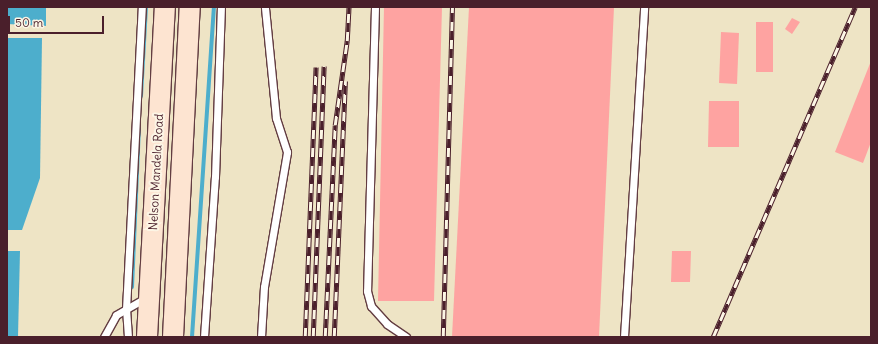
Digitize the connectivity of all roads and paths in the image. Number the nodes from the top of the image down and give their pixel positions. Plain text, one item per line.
1 (142, 7) edge
2 (165, 7) edge
3 (190, 7) edge
4 (222, 7) edge
5 (265, 7) edge
6 (375, 7) edge
7 (644, 7) edge
8 (149, 296) junction
9 (126, 309) junction
10 (104, 337) edge
11 (128, 337) edge
12 (147, 337) edge
13 (173, 337) edge
14 (204, 337) edge
15 (261, 337) edge
16 (406, 337) edge
17 (624, 337) edge

1 - 9 lane
2 - 8 main road, Nelson Mandela Road
3 - 13 main road
4 - 14 lane
5 - 15 lane
6 - 16 lane
7 - 17 lane
8 - 9 lane
8 - 12 main road, Nelson Mandela Road
9 - 10 lane
9 - 11 lane

